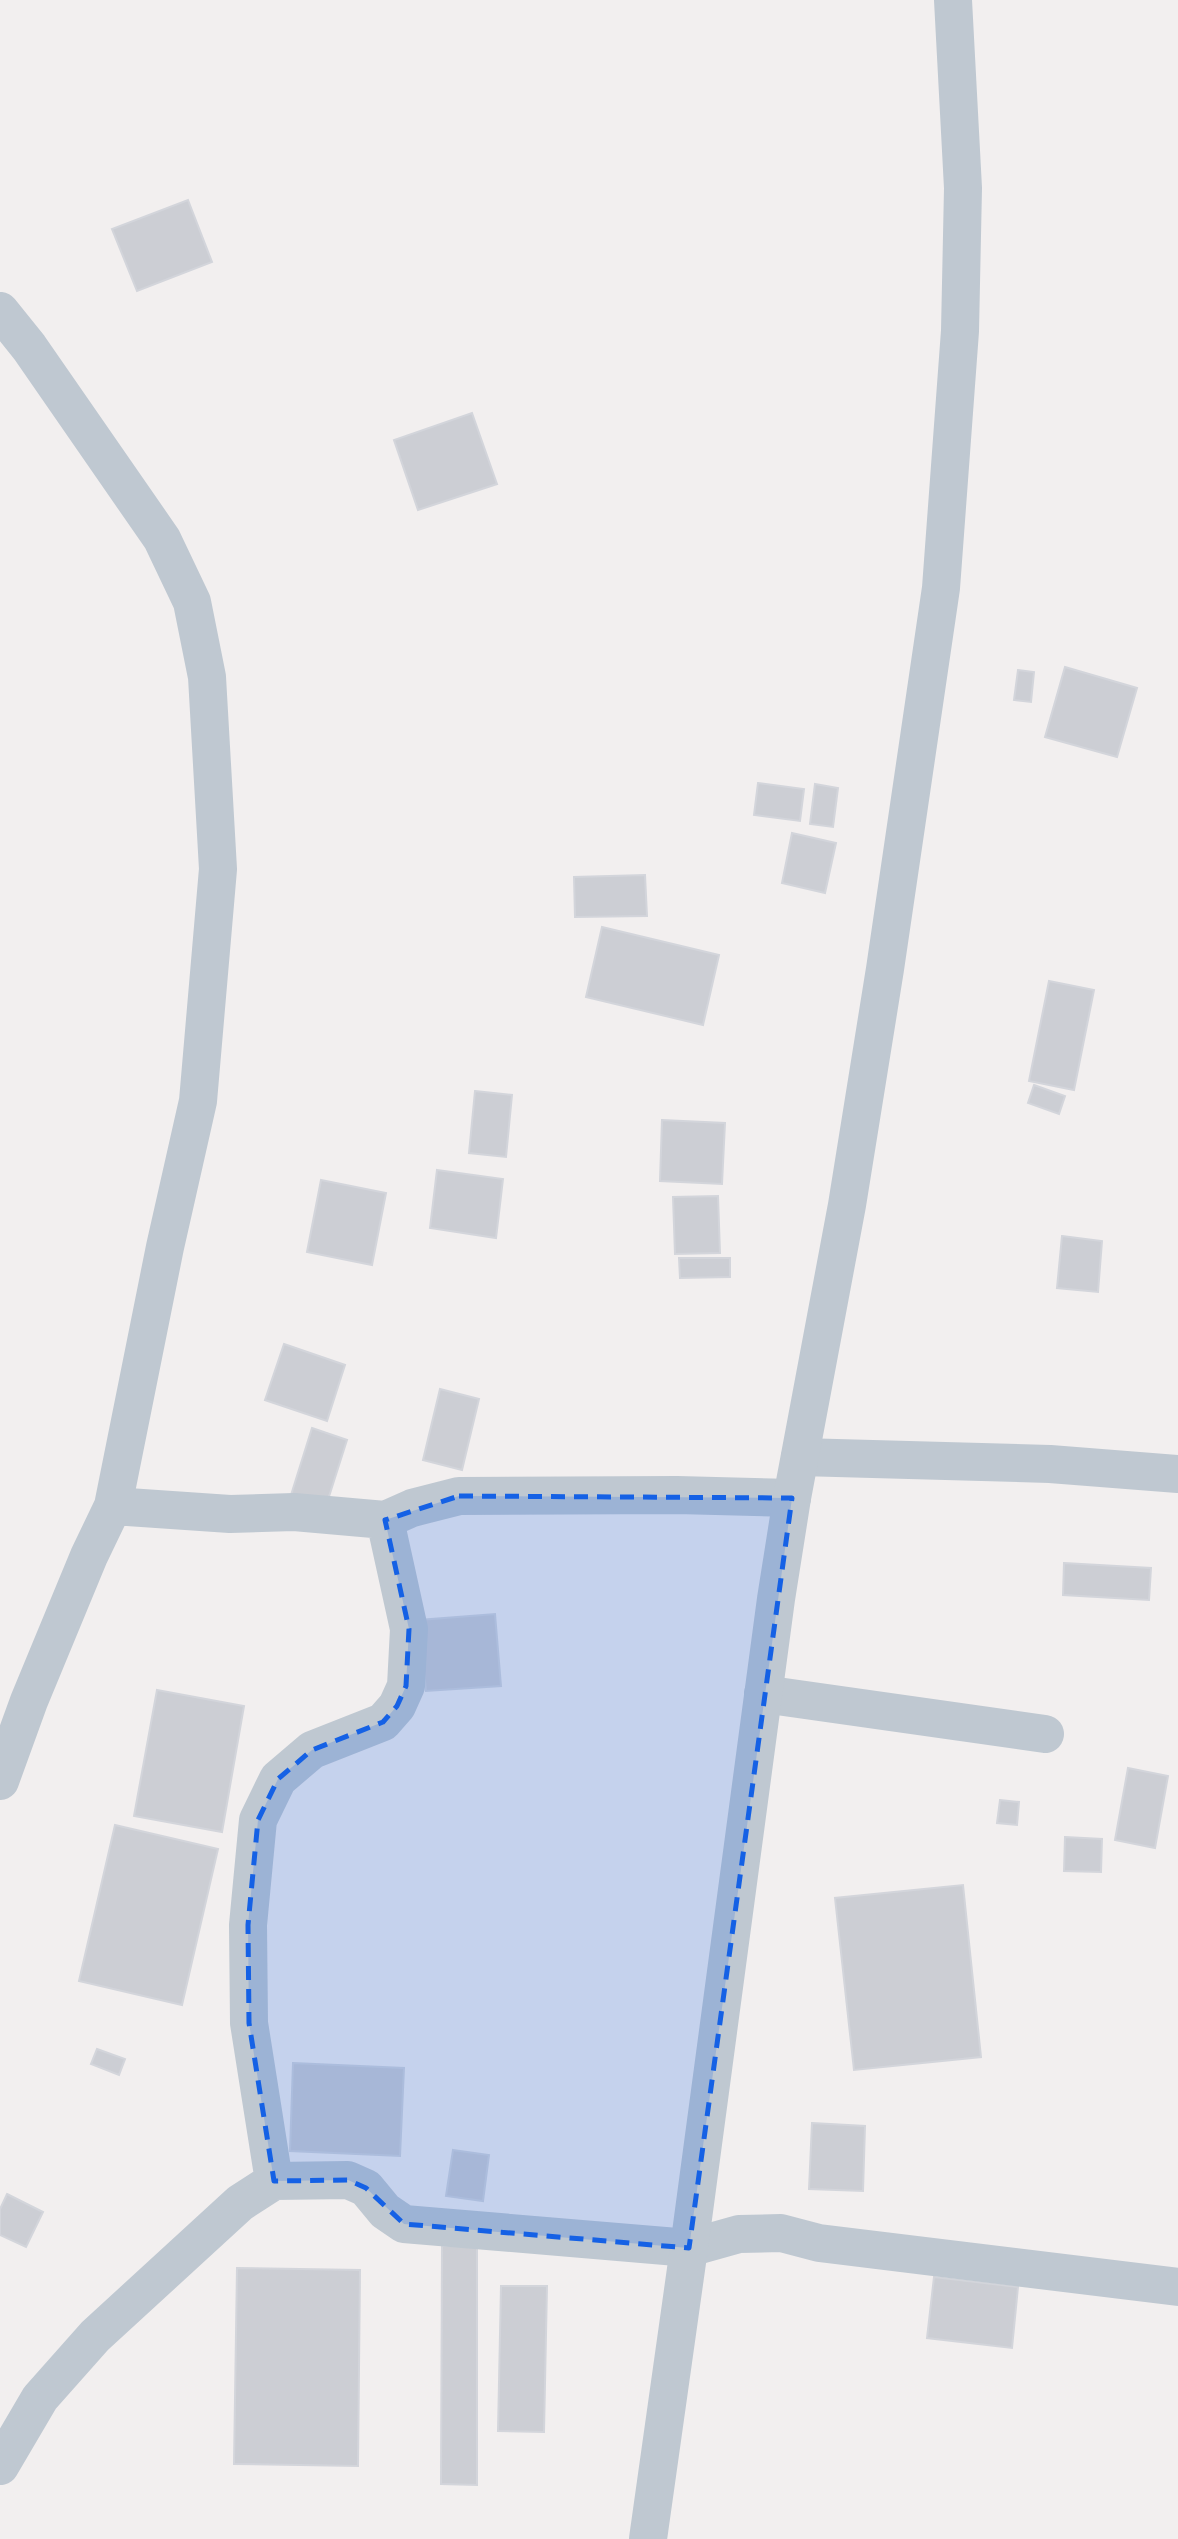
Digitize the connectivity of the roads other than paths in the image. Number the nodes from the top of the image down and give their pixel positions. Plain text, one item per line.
1 (953, 0) edge
2 (0, 311) edge
3 (800, 1457) junction
4 (1178, 1474) edge
5 (792, 1498) junction
6 (113, 1506) junction
7 (384, 1520) junction
8 (762, 1694) junction
9 (1045, 1734) dead end
10 (0, 1782) edge
11 (274, 2181) junction
12 (689, 2248) junction
13 (1178, 2287) edge
14 (0, 2466) edge
15 (648, 2539) edge

1 - 3 street
2 - 6 street
3 - 4 street
3 - 5 street
5 - 7 street
5 - 8 street
6 - 7 street
6 - 10 street
7 - 11 street
8 - 9 street
8 - 12 street
11 - 12 street
11 - 14 street
12 - 13 street
12 - 15 street

